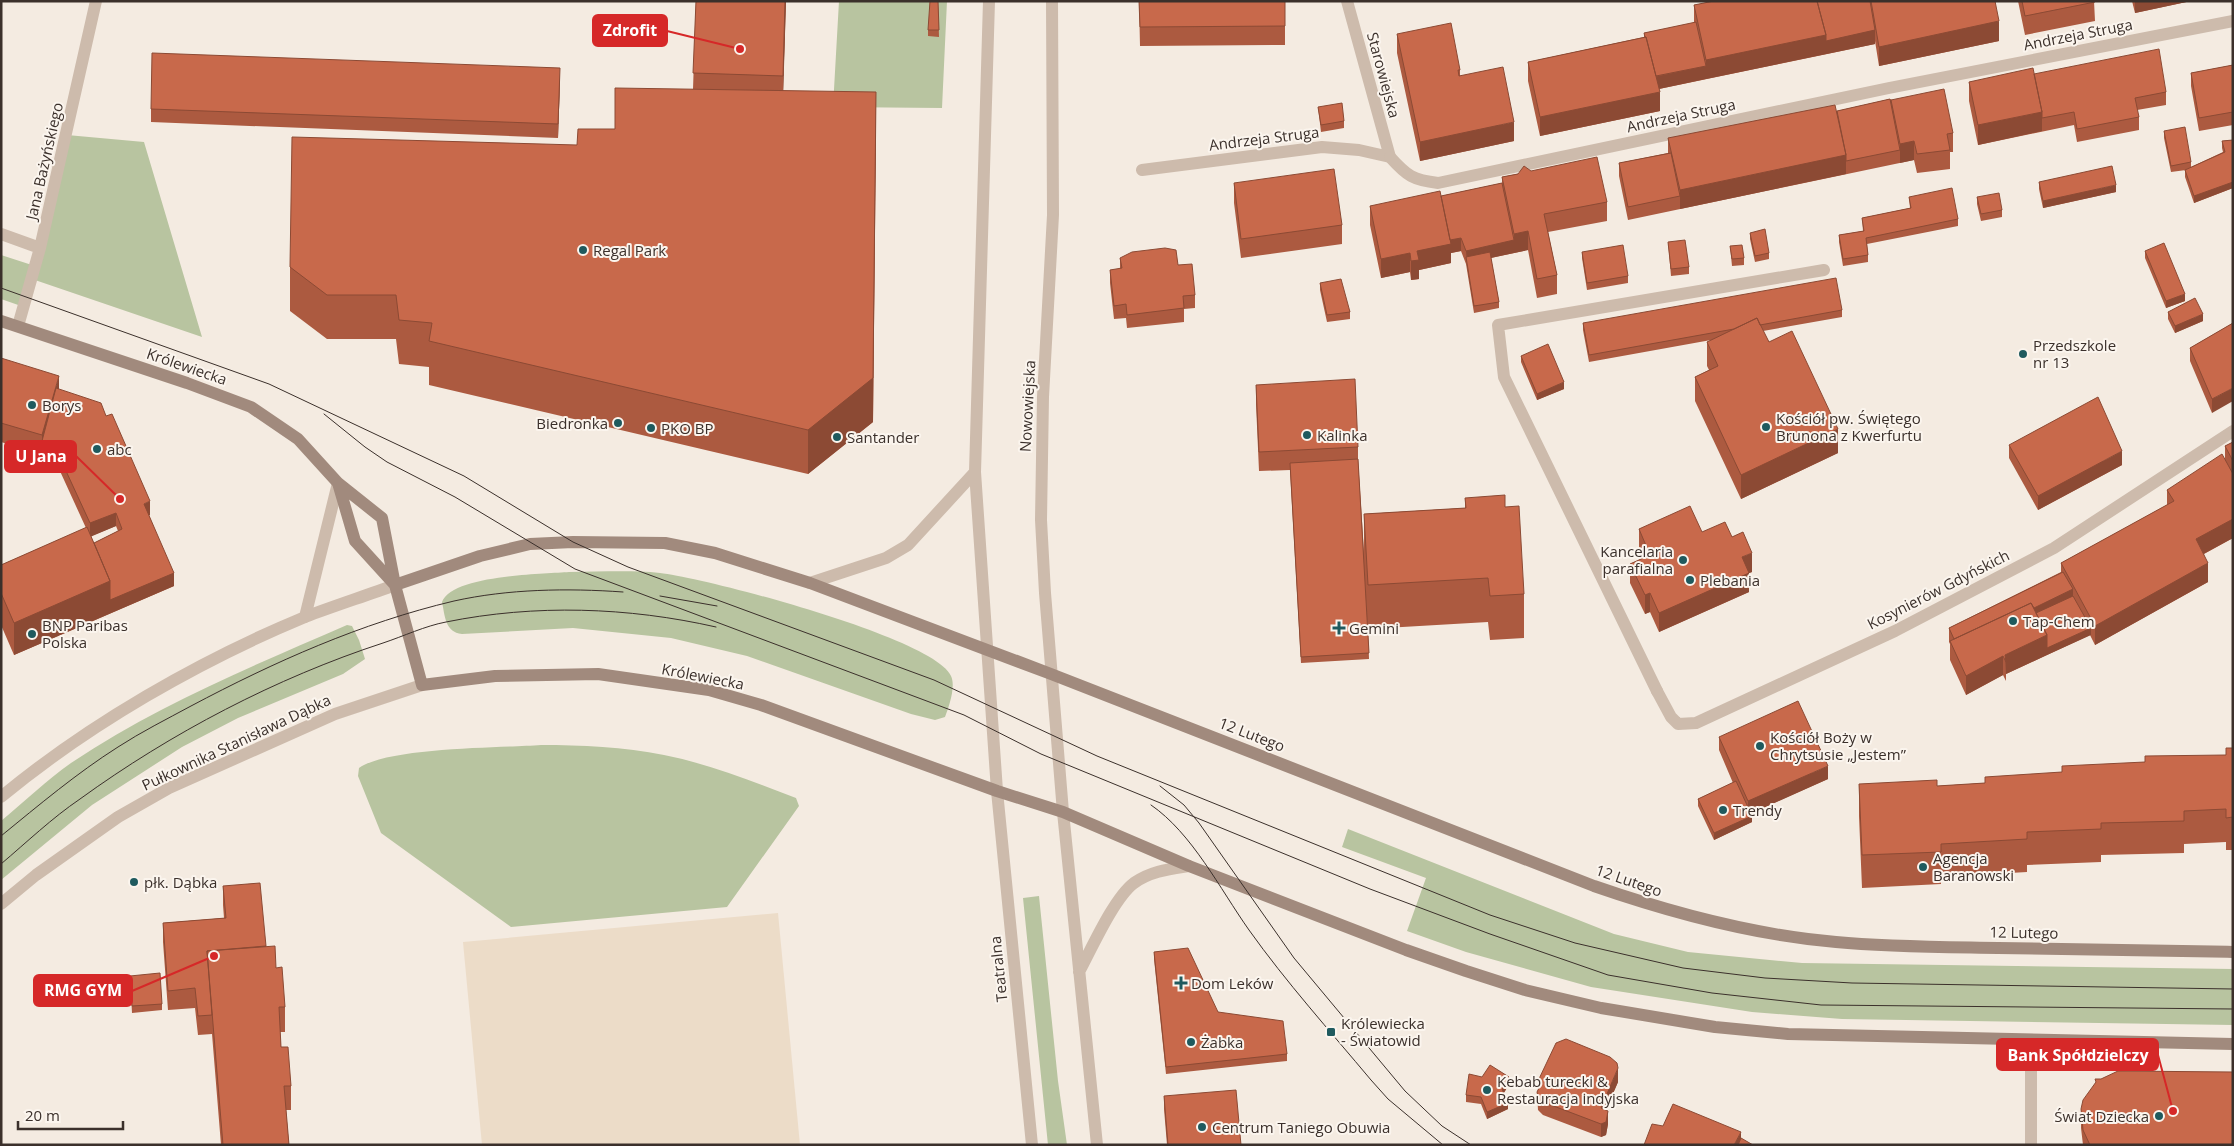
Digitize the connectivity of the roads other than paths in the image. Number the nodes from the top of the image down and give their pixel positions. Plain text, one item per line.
1 (96, 1) edge
2 (989, 1) edge
3 (1052, 1) edge
4 (1347, 1) edge
5 (2233, 21) edge
6 (1390, 157) junction
7 (1142, 170) dead end
8 (1, 234) edge
9 (40, 248) junction
10 (1824, 270) dead end
11 (1, 320) edge
12 (18, 326) junction
13 (2233, 431) edge
14 (975, 472) junction
15 (338, 483) junction
16 (810, 583) junction
17 (395, 585) junction
18 (305, 618) junction
19 (988, 652) junction
20 (1051, 674) junction
21 (422, 685) junction
22 (996, 791) junction
23 (1, 797) edge
24 (1063, 812) junction
25 (1189, 866) junction
26 (1, 904) edge
27 (2233, 952) edge
28 (1079, 972) junction
29 (2031, 1040) junction
30 (2233, 1044) edge
31 (1032, 1145) edge
32 (1097, 1145) edge
33 (2032, 1145) edge

1 - 9 street, Jana Bażyńskiego
2 - 14 street
3 - 20 street, Nowowiejska
4 - 6 street, Starowiejska
5 - 6 street, Andrzeja Struga
6 - 7 street, Andrzeja Struga
8 - 9 street
9 - 12 street, Jana Bażyńskiego
10 - 13 street, Kosynierów Gdyńskich
11 - 12 main road, Królewiecka
12 - 15 main road, Królewiecka
14 - 16 street
14 - 19 street
15 - 17 main road, Królewiecka
15 - 17 main road, Królewiecka
15 - 18 street
16 - 17 main road
16 - 19 main road
17 - 18 street
17 - 21 main road, Królewiecka
18 - 23 street
19 - 20 main road
19 - 22 street
20 - 24 street, Nowowiejska
20 - 27 main road, 12 Lutego
21 - 22 main road, Królewiecka
21 - 26 street, Pułkownika Stanisława Dąbka
22 - 24 main road, Królewiecka
22 - 31 street, Teatralna
24 - 25 main road
24 - 28 street
25 - 28 street
25 - 29 main road
28 - 32 street
29 - 30 main road
29 - 33 street

